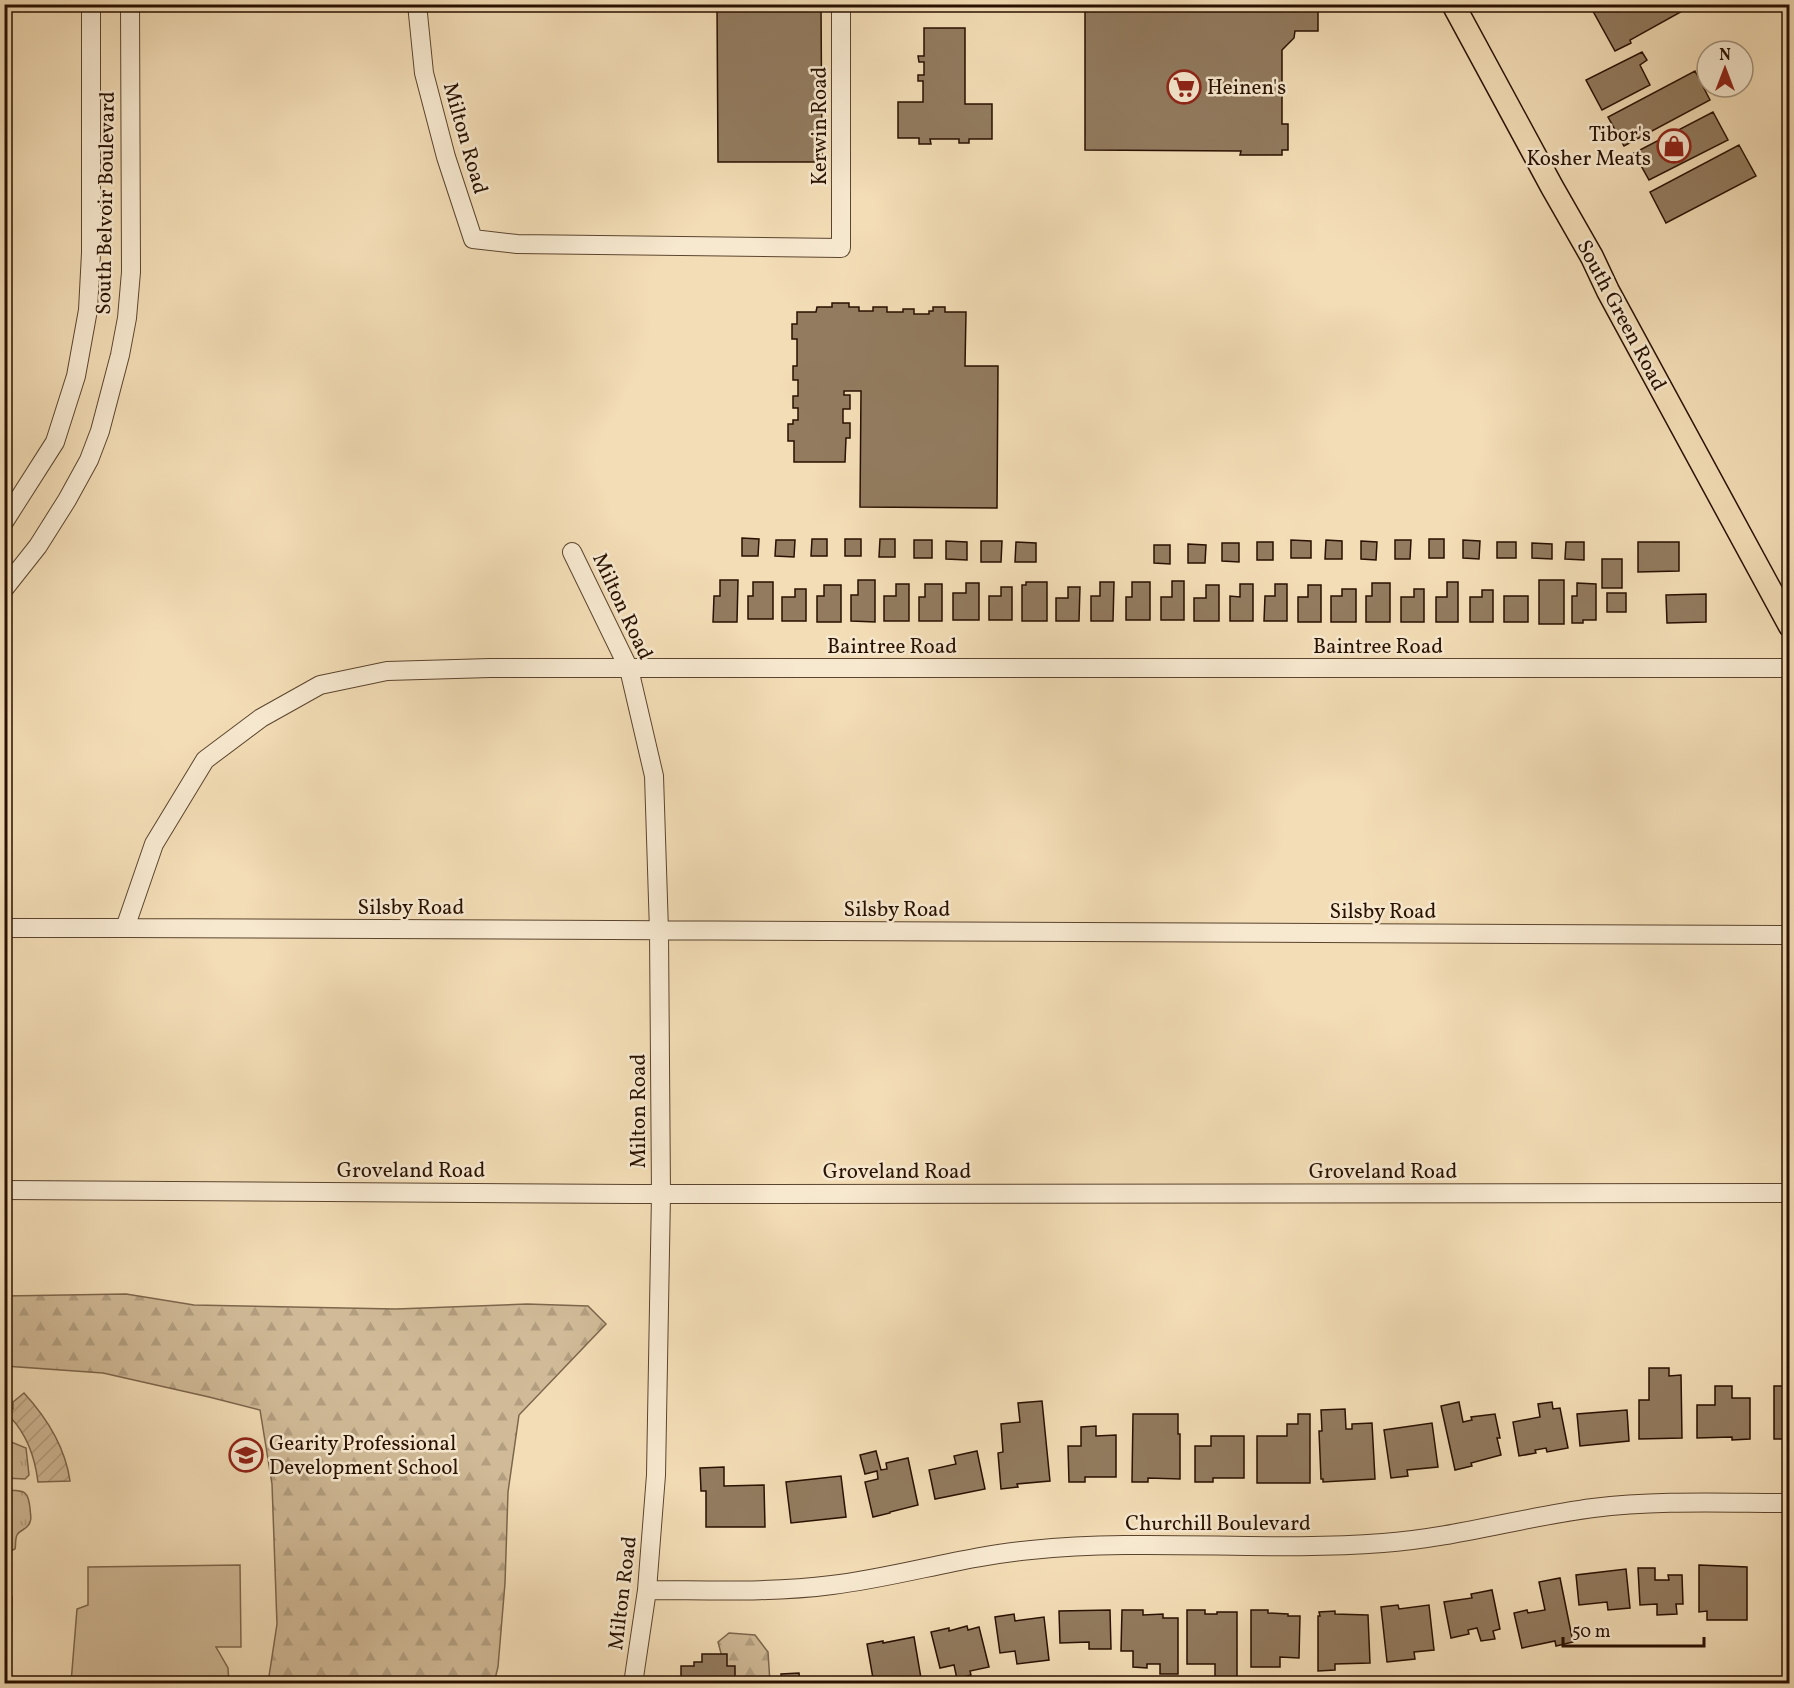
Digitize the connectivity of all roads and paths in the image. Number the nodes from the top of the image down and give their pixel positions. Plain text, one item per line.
1 (91, 4) edge
2 (130, 4) edge
3 (417, 4) edge
4 (842, 4) edge
5 (1453, 4) edge
6 (841, 248) joint
7 (4, 522) edge
8 (572, 552) dead end
9 (4, 589) edge
10 (1790, 626) edge
11 (1790, 668) edge
12 (629, 669) junction
13 (4, 928) edge
14 (125, 928) junction
15 (659, 931) junction
16 (1790, 934) edge
17 (4, 1190) edge
18 (1790, 1193) edge
19 (661, 1194) junction
20 (1790, 1503) edge
21 (647, 1590) junction
22 (633, 1683) edge

1 - 7 street, South Belvoir Boulevard
2 - 9 street, South Belvoir Boulevard
3 - 6 street, Milton Road
4 - 6 street, Kerwin Road
5 - 10 main road, South Green Road
8 - 12 street, Milton Road
11 - 12 street, Baintree Road
12 - 14 street, Baintree Road
12 - 15 street, Milton Road
13 - 14 street, Silsby Road
14 - 15 street, Silsby Road
15 - 16 street, Silsby Road
15 - 19 street, Milton Road
17 - 19 street, Groveland Road
18 - 19 street, Groveland Road
19 - 21 street, Milton Road
20 - 21 street, Churchill Boulevard
21 - 22 street, Milton Road

